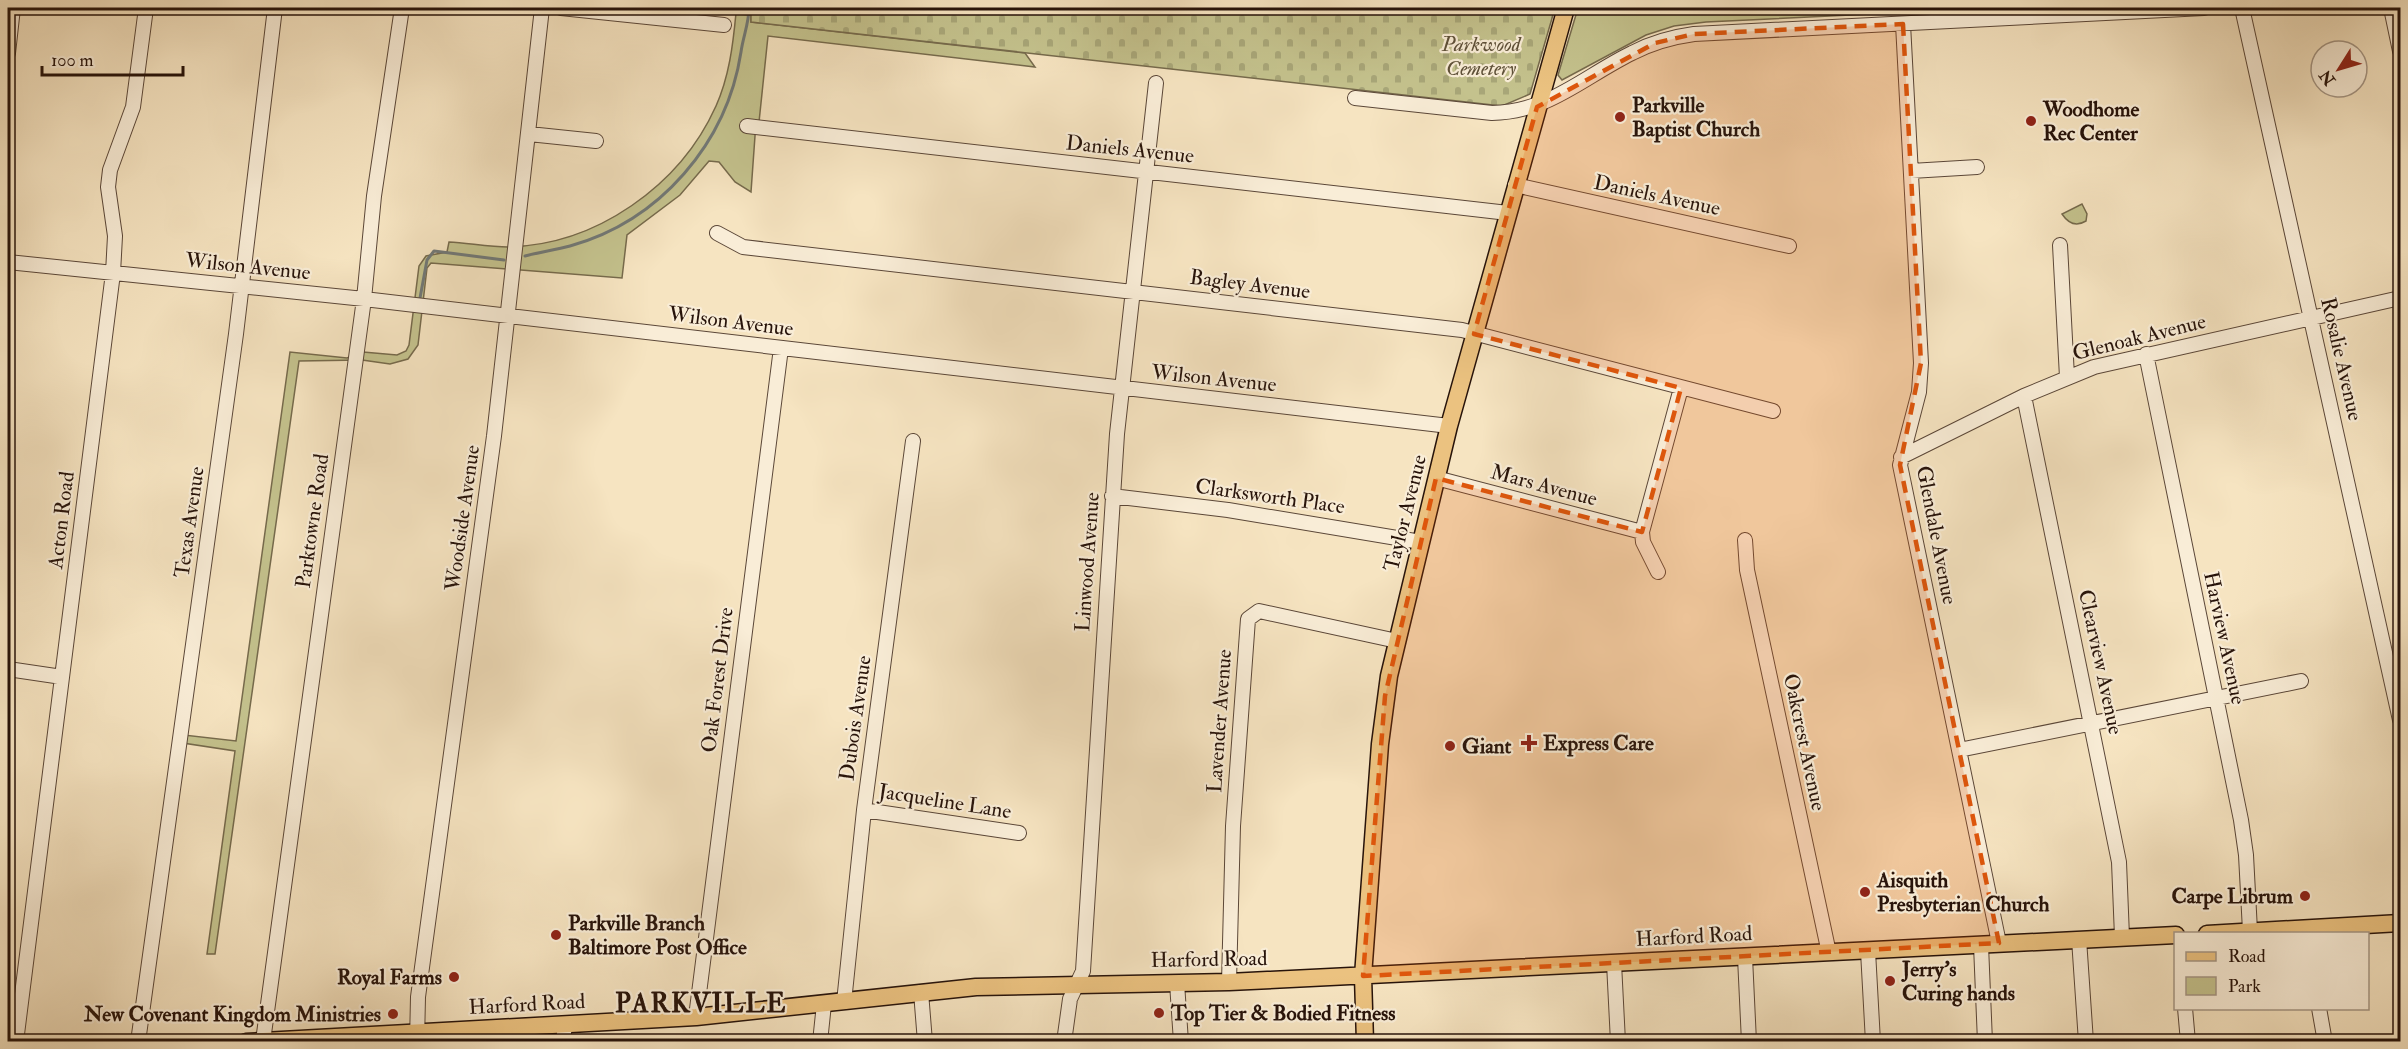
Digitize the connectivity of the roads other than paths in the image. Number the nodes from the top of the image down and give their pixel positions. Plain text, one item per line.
1 (13, 8) edge
2 (146, 8) edge
3 (274, 8) edge
4 (402, 8) edge
5 (542, 8) edge
6 (561, 8) edge
7 (1566, 8) edge
8 (2204, 8) edge
9 (2242, 8) edge
10 (2391, 8) edge
11 (694, 14) edge
12 (1903, 24) junction
13 (724, 25) dead end
14 (2400, 51) edge
15 (8, 53) edge
16 (1156, 83) dead end
17 (1355, 98) dead end
18 (1537, 107) junction
19 (747, 126) dead end
20 (529, 134) junction
21 (596, 141) dead end
22 (1977, 167) dead end
23 (1911, 171) junction
24 (1146, 172) junction
25 (1515, 185) junction
26 (1508, 213) junction
27 (717, 233) dead end
28 (2060, 245) dead end
29 (1789, 246) dead end
30 (8, 262) edge
31 (113, 273) junction
32 (241, 286) junction
33 (1132, 291) junction
34 (2400, 298) edge
35 (364, 299) junction
36 (509, 317) junction
37 (2311, 318) junction
38 (1474, 334) junction
39 (781, 348) junction
40 (2146, 354) junction
41 (2067, 376) junction
42 (1681, 388) junction
43 (1121, 389) junction
44 (2024, 396) junction
45 (1773, 411) dead end
46 (1449, 426) junction
47 (913, 441) dead end
48 (1901, 457) junction
49 (1436, 478) junction
50 (1112, 496) junction
51 (1642, 532) junction
52 (1745, 540) dead end
53 (1421, 542) junction
54 (1659, 572) dead end
55 (1397, 640) junction
56 (8, 669) edge
57 (62, 677) junction
58 (2301, 681) dead end
59 (2216, 697) junction
60 (2400, 720) edge
61 (2092, 721) junction
62 (1959, 750) junction
63 (864, 810) junction
64 (1019, 833) dead end
65 (2400, 923) edge
66 (2250, 931) junction
67 (2305, 931) edge
68 (2228, 932) edge
69 (2174, 935) edge
70 (2122, 937) junction
71 (2079, 939) junction
72 (1999, 943) junction
73 (1981, 945) junction
74 (1868, 951) junction
75 (1828, 953) junction
76 (1746, 957) junction
77 (1614, 963) junction
78 (1364, 976) junction
79 (1229, 982) junction
80 (1177, 983) junction
81 (1077, 984) junction
82 (921, 992) junction
83 (844, 1002) junction
84 (820, 1005) junction
85 (2185, 1010) edge
86 (2319, 1010) edge
87 (696, 1017) junction
88 (565, 1024) junction
89 (417, 1037) edge
90 (16, 1041) edge
91 (138, 1041) edge
92 (254, 1041) edge
93 (281, 1041) edge
94 (563, 1041) edge
95 (812, 1041) edge
96 (820, 1041) edge
97 (925, 1041) edge
98 (1064, 1041) edge
99 (1181, 1041) edge
100 (1365, 1041) edge
101 (1618, 1041) edge
102 (1749, 1041) edge
103 (1873, 1041) edge
104 (1985, 1041) edge
105 (2086, 1041) edge
106 (2188, 1041) edge
107 (2325, 1041) edge

1 - 15 street
2 - 31 street, Acton Road
3 - 32 street, Texas Avenue
4 - 35 street, Parktowne Road
5 - 20 street, Woodside Avenue
6 - 11 street
7 - 18 main road, Taylor Avenue
8 - 12 street
9 - 37 street, Rosalie Avenue
10 - 14 street
11 - 13 street
12 - 18 street
12 - 23 street, Glendale Avenue
16 - 24 street, Linwood Avenue
17 - 18 street
18 - 25 main road, Taylor Avenue
19 - 24 street, Daniels Avenue
20 - 21 street
20 - 36 street, Woodside Avenue
22 - 23 street
23 - 48 street, Glendale Avenue
24 - 26 street, Daniels Avenue
24 - 33 street, Linwood Avenue
25 - 26 main road, Taylor Avenue
25 - 29 street, Daniels Avenue
26 - 38 main road, Taylor Avenue
27 - 33 street, Bagley Avenue
28 - 41 street
30 - 31 street, Wilson Avenue
31 - 32 street, Wilson Avenue
31 - 57 street, Acton Road
32 - 35 street, Wilson Avenue
32 - 91 street, Texas Avenue
33 - 38 street, Bagley Avenue
33 - 43 street, Linwood Avenue
34 - 37 street, Glenoak Avenue
35 - 36 street, Wilson Avenue
35 - 92 street, Parktowne Road
36 - 39 street, Wilson Avenue
36 - 89 street, Woodside Avenue
37 - 40 street, Glenoak Avenue
37 - 60 street, Rosalie Avenue
38 - 42 street, Bagley Avenue
38 - 46 main road, Taylor Avenue
39 - 43 street, Wilson Avenue
39 - 87 street, Oak Forest Drive
40 - 41 street, Glenoak Avenue
40 - 59 street, Harview Avenue
41 - 44 street, Glenoak Avenue
42 - 45 street, Bagley Avenue
42 - 51 street
43 - 46 street, Wilson Avenue
43 - 50 street, Linwood Avenue
44 - 48 street, Glenoak Avenue
44 - 61 street, Clearview Avenue
46 - 49 main road, Taylor Avenue
47 - 63 street, Dubois Avenue
48 - 62 street, Glendale Avenue
49 - 51 street, Mars Avenue
49 - 53 main road, Taylor Avenue
50 - 53 street, Clarksworth Place
50 - 81 street, Linwood Avenue
51 - 54 street
52 - 75 street, Oakcrest Avenue
53 - 55 main road, Taylor Avenue
55 - 78 main road, Taylor Avenue
55 - 79 street, Lavender Avenue
56 - 57 street
57 - 90 street, Acton Road
58 - 59 street
59 - 61 street
59 - 66 street, Harview Avenue
61 - 62 street
61 - 70 street, Clearview Avenue
62 - 72 street, Glendale Avenue
63 - 64 street, Jacqueline Lane
63 - 83 street, Dubois Avenue
65 - 67 main road
66 - 67 main road
66 - 68 main road
69 - 70 main road, Harford Road
70 - 71 main road, Harford Road
71 - 72 main road, Harford Road
71 - 105 street
72 - 73 main road, Harford Road
73 - 74 main road, Harford Road
73 - 104 street
74 - 75 main road, Harford Road
74 - 103 street
75 - 76 main road, Harford Road
76 - 77 main road, Harford Road
76 - 102 street
77 - 78 main road, Harford Road
77 - 101 street
78 - 79 main road, Harford Road
78 - 100 main road, Taylor Avenue
79 - 80 main road, Harford Road
80 - 81 main road, Harford Road
80 - 99 street
81 - 82 main road, Harford Road
81 - 98 street, Linwood Avenue
82 - 83 main road, Harford Road
82 - 97 street
83 - 84 main road, Harford Road
84 - 87 main road, Harford Road
84 - 95 street
84 - 96 street
85 - 106 street
86 - 107 street
87 - 88 main road, Harford Road
88 - 89 main road, Harford Road
88 - 94 street
89 - 93 main road, Harford Road
92 - 93 main road, Harford Road

